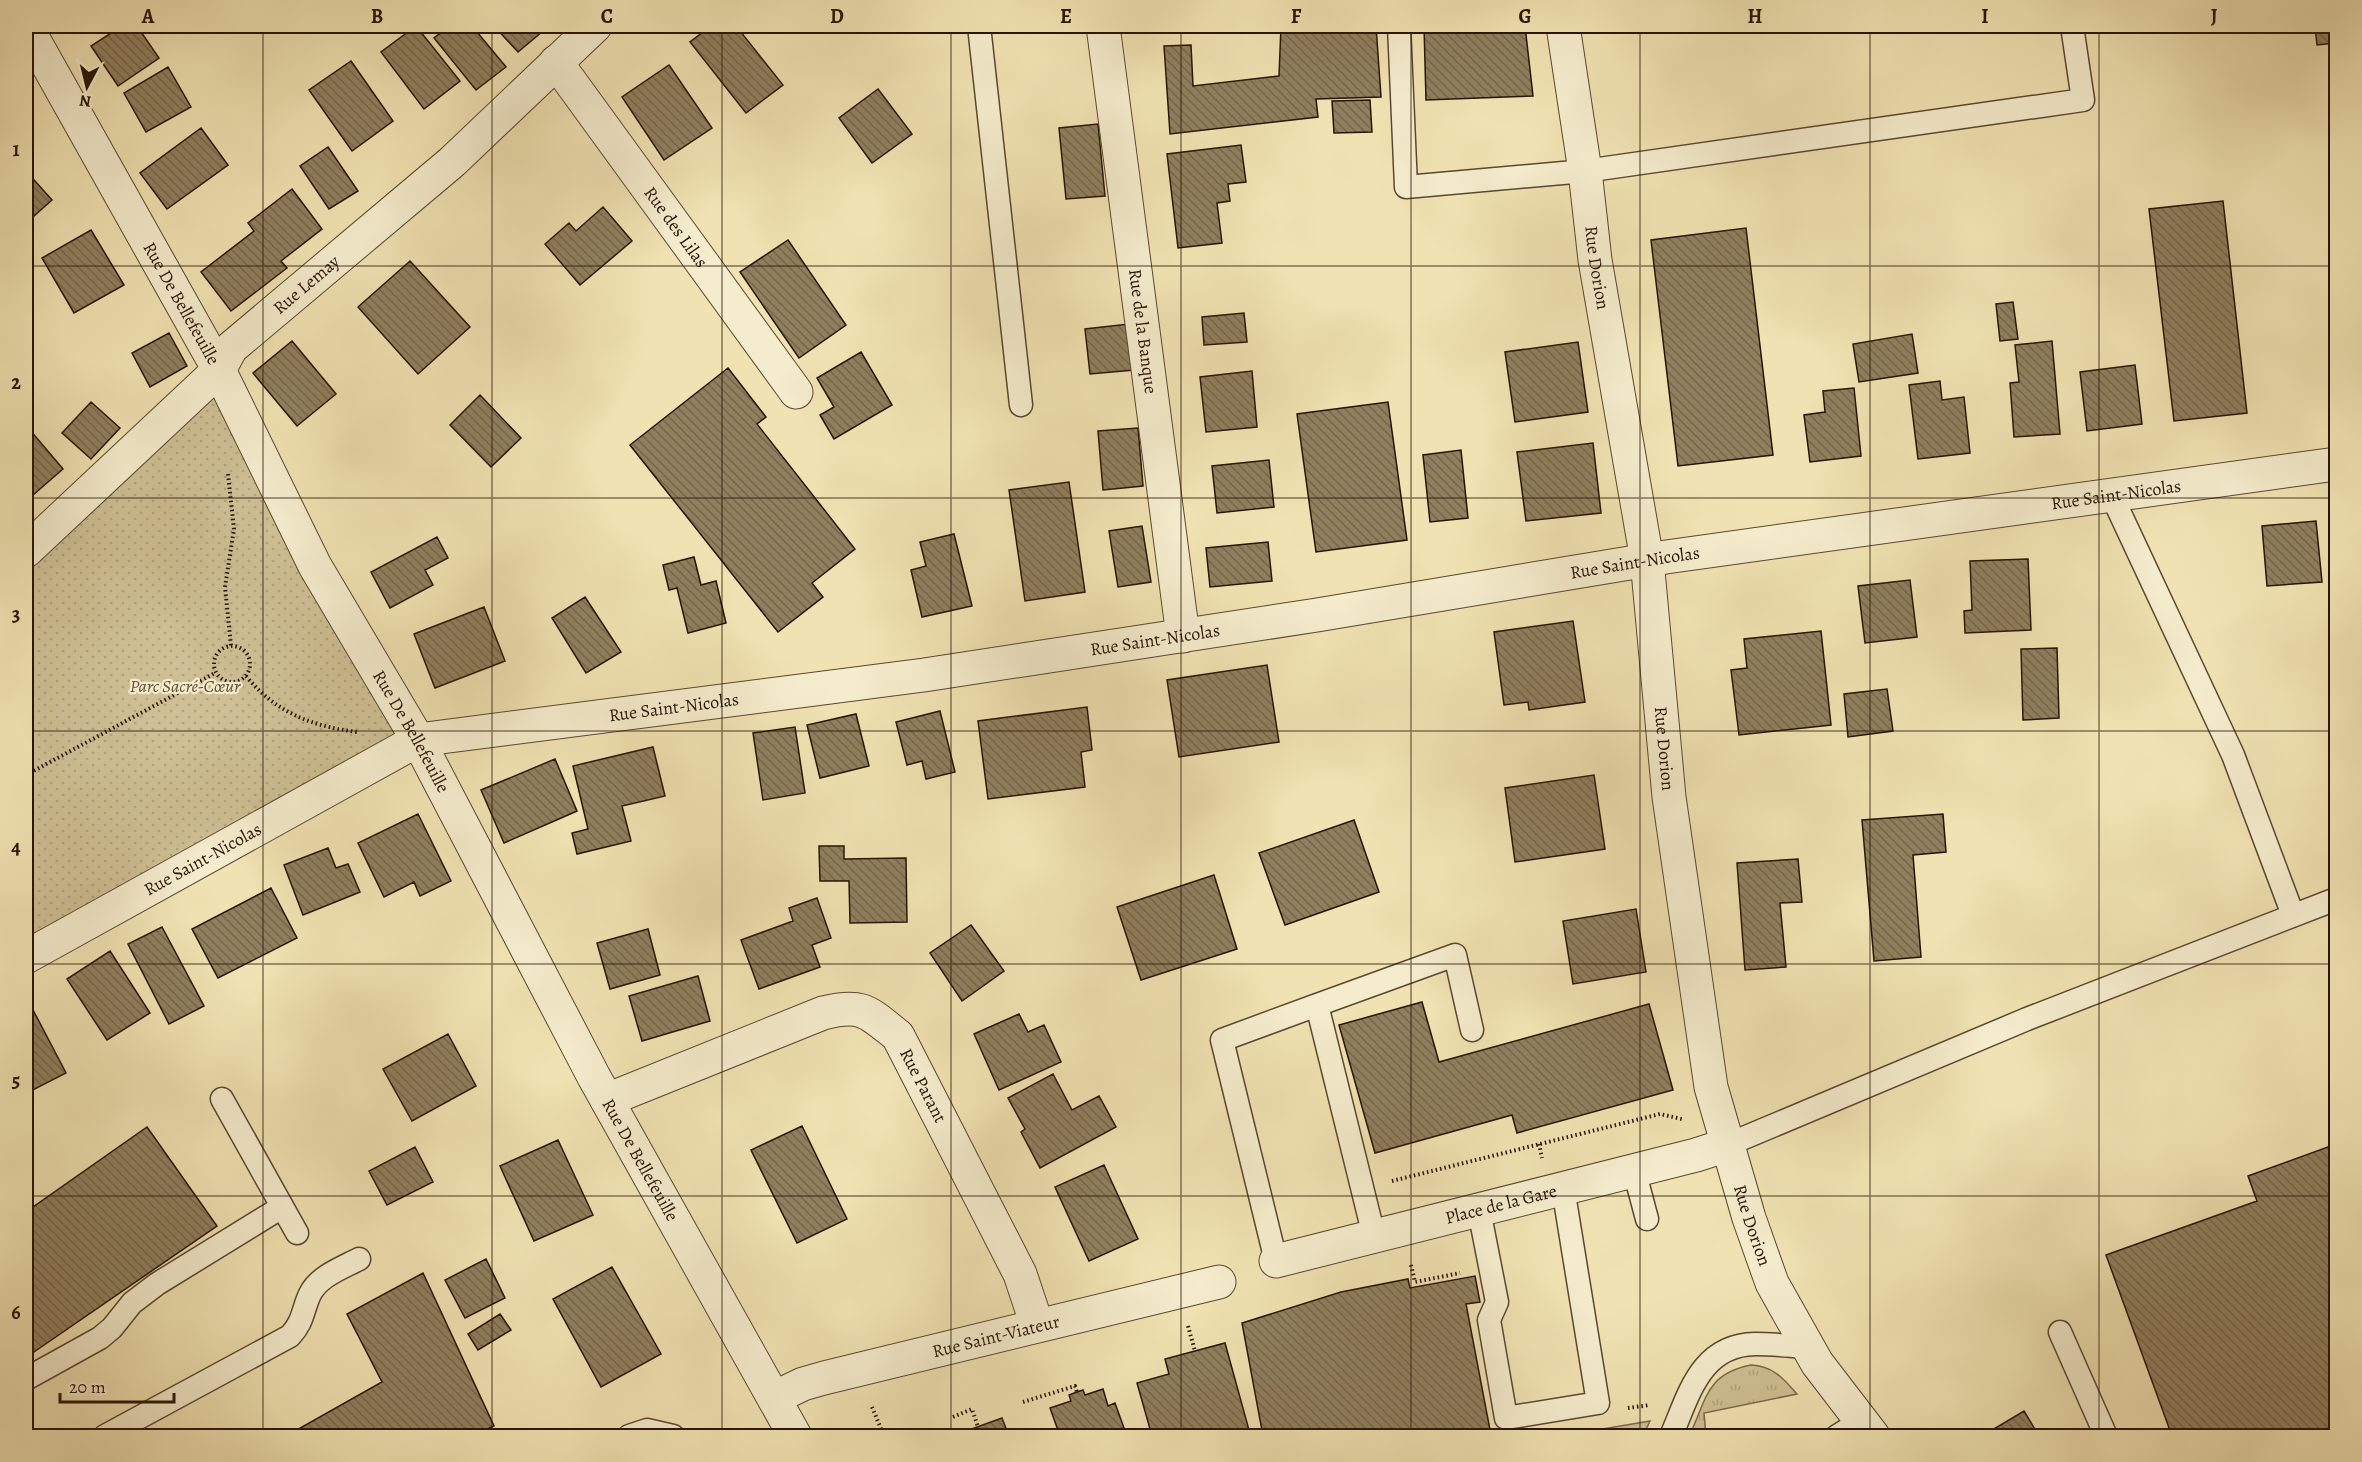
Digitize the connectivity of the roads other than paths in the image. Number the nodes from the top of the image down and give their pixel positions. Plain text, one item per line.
1 (26, 26) edge
2 (595, 26) edge
3 (979, 26) edge
4 (1103, 26) edge
5 (1399, 26) edge
6 (1563, 26) edge
7 (2072, 26) edge
8 (556, 62) junction
9 (1585, 171) junction
10 (219, 370) junction
11 (796, 392) dead end
12 (1021, 405) dead end
13 (2337, 464) edge
14 (2111, 494) junction
15 (26, 551) edge
16 (1647, 560) junction
17 (1183, 636) junction
18 (418, 740) junction
19 (2337, 899) edge
20 (2293, 915) junction
21 (26, 957) edge
22 (1317, 1005) junction
23 (1472, 1030) dead end
24 (222, 1100) dead end
25 (607, 1100) junction
26 (1727, 1145) junction
27 (1634, 1170) junction
28 (1563, 1188) junction
29 (282, 1206) junction
30 (1479, 1210) junction
31 (1647, 1219) dead end
32 (297, 1233) dead end
33 (1374, 1236) junction
34 (359, 1259) dead end
35 (1276, 1261) joint
36 (1219, 1282) dead end
37 (1036, 1325) junction
38 (2060, 1332) dead end
39 (1807, 1347) junction
40 (26, 1379) edge
41 (774, 1398) junction
42 (1857, 1431) edge
43 (105, 1437) edge
44 (629, 1437) edge
45 (673, 1437) edge
46 (795, 1437) edge
47 (1671, 1437) edge
48 (2106, 1437) edge

1 - 10 street, Rue De Bellefeuille
2 - 8 street, Rue Lemay
3 - 12 lane
4 - 17 street, Rue de la Banque
5 - 9 lane
6 - 9 street, Rue Dorion
7 - 9 lane
8 - 10 street, Rue Lemay
8 - 11 street, Rue des Lilas
9 - 16 street, Rue Dorion
10 - 15 street, Rue Lemay
10 - 18 street, Rue De Bellefeuille
13 - 14 street, Rue Saint-Nicolas
14 - 16 street, Rue Saint-Nicolas
14 - 20 lane
16 - 17 street, Rue Saint-Nicolas
16 - 26 street, Rue Dorion
17 - 18 street, Rue Saint-Nicolas
18 - 21 street, Rue Saint-Nicolas
18 - 25 street, Rue De Bellefeuille
19 - 20 lane
20 - 26 lane
22 - 23 lane
22 - 33 lane
22 - 35 lane
24 - 29 lane
25 - 37 street, Rue Parant
25 - 41 street, Rue De Bellefeuille
26 - 27 street, Place de la Gare
26 - 39 street, Rue Dorion
27 - 28 street, Place de la Gare
27 - 31 lane
28 - 30 street, Place de la Gare
28 - 30 lane
29 - 32 lane
29 - 40 lane
30 - 33 street, Place de la Gare
33 - 35 street, Place de la Gare
34 - 43 lane
36 - 37 street, Rue Saint-Viateur
37 - 41 street, Rue Saint-Viateur
38 - 48 lane
39 - 42 street, Rue Dorion
39 - 47 lane
41 - 46 street, Rue De Bellefeuille
44 - 45 lane

